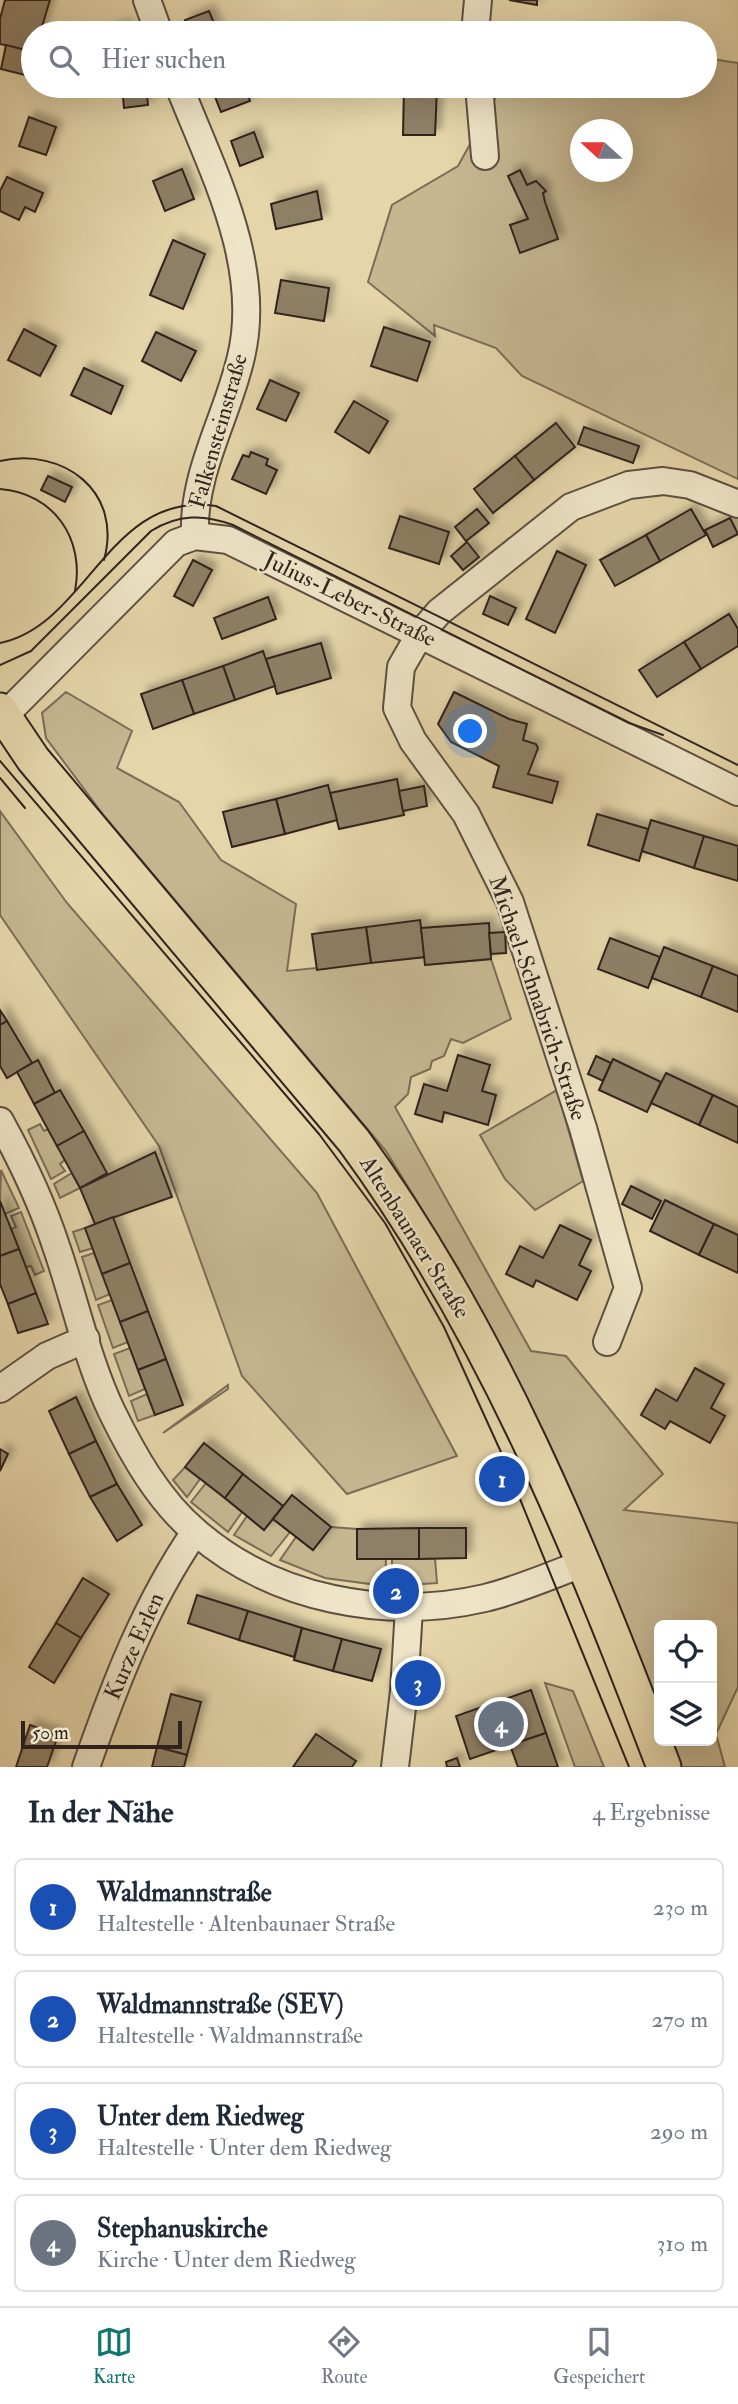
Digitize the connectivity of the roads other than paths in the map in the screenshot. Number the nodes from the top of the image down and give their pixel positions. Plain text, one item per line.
1 (147, 0) edge
2 (478, 0) edge
3 (155, 21) edge
4 (476, 21) edge
5 (183, 98) edge
6 (480, 98) edge
7 (485, 156) dead end
8 (738, 504) edge
9 (195, 536) junction
10 (420, 634) junction
11 (1, 713) edge
12 (738, 792) edge
13 (0, 1121) edge
14 (86, 1339) junction
15 (607, 1342) dead end
16 (0, 1390) edge
17 (195, 1532) junction
18 (584, 1563) junction
19 (409, 1608) junction
20 (86, 1767) edge
21 (395, 1767) edge
22 (664, 1767) edge

1 - 3 street
2 - 4 street
5 - 9 street, Falkensteinstraße
6 - 7 street
8 - 10 street, Michael-Schnabrich-Straße
9 - 10 street, Julius-Leber-Straße
9 - 11 street
10 - 12 street, Julius-Leber-Straße
10 - 15 street, Michael-Schnabrich-Straße
11 - 18 main road, Altenbaunaer Straße
13 - 14 street
14 - 16 street
14 - 17 street
17 - 19 street
17 - 20 street, Kurze Erlen
18 - 19 street
18 - 22 main road, Altenbaunaer Straße
19 - 21 street

